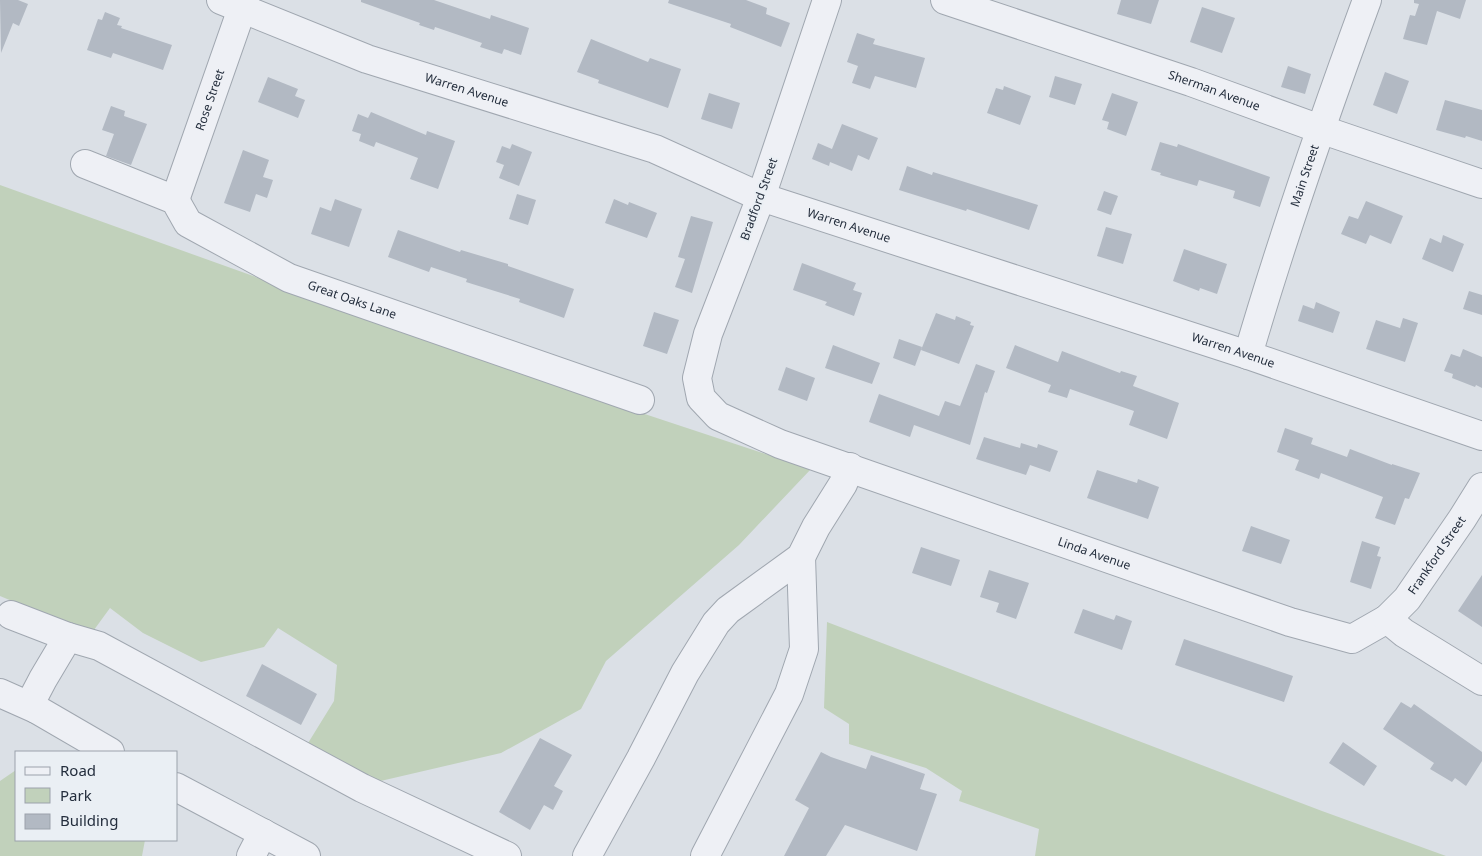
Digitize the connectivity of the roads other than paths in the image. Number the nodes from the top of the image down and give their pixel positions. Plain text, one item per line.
1 (827, 0) edge
2 (944, 0) edge
3 (1368, 0) edge
4 (236, 3) edge
5 (1320, 129) junction
6 (85, 164) dead end
7 (1482, 184) edge
8 (761, 197) junction
9 (175, 200) junction
10 (1248, 354) junction
11 (701, 398) joint
12 (640, 400) dead end
13 (1482, 436) edge
14 (850, 467) junction
15 (1482, 487) edge
16 (801, 557) junction
17 (11, 615) dead end
18 (1387, 619) junction
19 (68, 637) junction
20 (1482, 681) edge
21 (0, 692) edge
22 (36, 709) junction
23 (108, 751) edge
24 (178, 788) edge
25 (257, 845) edge
26 (306, 856) edge
27 (507, 856) edge
28 (587, 856) edge
29 (705, 856) edge

1 - 8 street, Bradford Street
2 - 5 street, Sherman Avenue
3 - 5 street, Main Street
4 - 8 street, Warren Avenue
4 - 9 street, Rose Street
5 - 7 street, Sherman Avenue
5 - 10 street, Main Street
6 - 9 street
8 - 10 street, Warren Avenue
8 - 11 street, Bradford Street
9 - 12 street, Great Oaks Lane
10 - 13 street, Warren Avenue
11 - 14 street, Linda Avenue
14 - 16 street
14 - 18 street, Linda Avenue
15 - 18 street, Frankford Street
16 - 28 street
16 - 29 street
17 - 19 street
18 - 20 street
19 - 22 street
19 - 27 street
21 - 22 street
22 - 23 street
24 - 25 street
25 - 26 street

